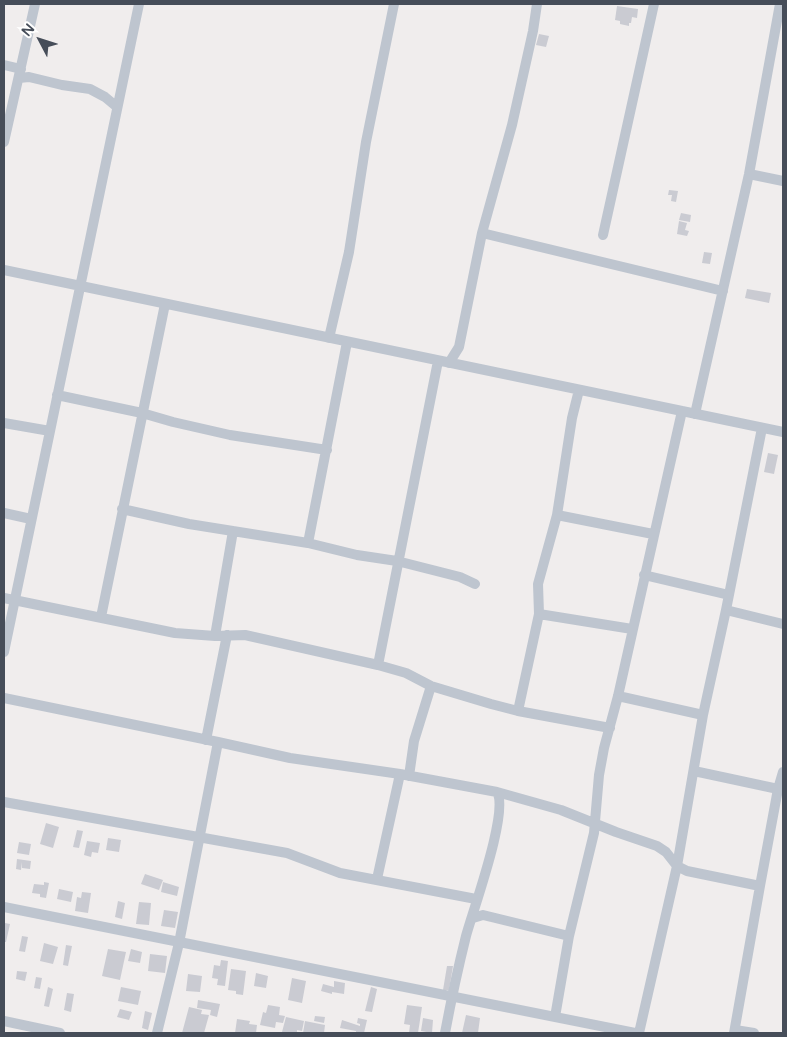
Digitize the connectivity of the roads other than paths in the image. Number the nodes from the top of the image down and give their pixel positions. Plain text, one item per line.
1 (35, 4) edge
2 (139, 4) edge
3 (394, 4) edge
4 (537, 4) edge
5 (654, 4) edge
6 (780, 4) edge
7 (4, 65) edge
8 (20, 74) junction
9 (117, 107) junction
10 (4, 142) edge
11 (749, 174) junction
12 (783, 181) edge
13 (482, 233) junction
14 (603, 235) dead end
15 (4, 270) edge
16 (80, 286) junction
17 (722, 291) junction
18 (165, 304) junction
19 (329, 338) junction
20 (347, 342) junction
21 (459, 347) junction
22 (438, 360) junction
23 (449, 363) junction
24 (469, 367) junction
25 (579, 390) junction
26 (57, 395) junction
27 (682, 411) junction
28 (142, 413) junction
29 (695, 414) junction
30 (4, 423) edge
31 (762, 428) junction
32 (50, 432) junction
33 (783, 432) edge
34 (327, 450) junction
35 (122, 509) junction
36 (4, 513) edge
37 (558, 515) junction
38 (32, 519) junction
39 (233, 531) junction
40 (653, 534) junction
41 (308, 543) junction
42 (397, 561) junction
43 (644, 575) junction
44 (475, 584) dead end
45 (729, 595) junction
46 (4, 598) edge
47 (14, 600) junction
48 (726, 610) junction
49 (539, 614) junction
50 (101, 617) junction
51 (783, 624) edge
52 (632, 629) junction
53 (226, 635) junction
54 (215, 636) junction
55 (4, 652) edge
56 (378, 665) junction
57 (431, 686) junction
58 (618, 696) junction
59 (4, 698) edge
60 (518, 711) junction
61 (703, 715) junction
62 (610, 728) junction
63 (206, 740) junction
64 (218, 742) junction
65 (694, 771) junction
66 (783, 772) edge
67 (404, 775) junction
68 (778, 789) junction
69 (497, 792) junction
70 (4, 802) edge
71 (594, 823) junction
72 (199, 836) junction
73 (677, 866) junction
74 (377, 879) junction
75 (760, 886) junction
76 (4, 907) edge
77 (477, 910) junction
78 (568, 936) junction
79 (179, 943) junction
80 (451, 998) junction
81 (555, 1017) junction
82 (4, 1021) edge
83 (734, 1032) edge
84 (60, 1033) edge
85 (157, 1033) edge
86 (445, 1033) edge
87 (637, 1033) edge
88 (754, 1033) edge

1 - 8 street
2 - 9 street
3 - 19 street
4 - 13 street
5 - 14 street
6 - 11 street
7 - 8 street
8 - 9 street
8 - 10 street
9 - 16 street
11 - 12 street
11 - 17 street
13 - 17 street
13 - 21 street
15 - 16 street
16 - 18 street
16 - 26 street
17 - 29 street
18 - 19 street
18 - 28 street
19 - 20 street
20 - 22 street
20 - 34 street
21 - 23 street
21 - 24 street
22 - 23 street
22 - 42 street
23 - 24 street
24 - 25 street
25 - 27 street
25 - 37 street
26 - 28 street
26 - 32 street
27 - 29 street
27 - 40 street
28 - 34 street
28 - 35 street
29 - 31 street
30 - 32 street
31 - 33 street
31 - 45 street
32 - 38 street
34 - 41 street
35 - 39 street
35 - 50 street
36 - 38 street
37 - 40 street
37 - 49 street
38 - 47 street
39 - 41 street
39 - 54 street
40 - 43 street
41 - 42 street
42 - 44 street
42 - 56 street
43 - 45 street
43 - 52 street
45 - 48 street
46 - 47 street
47 - 50 street
47 - 55 street
48 - 51 street
48 - 61 street
49 - 52 street
49 - 60 street
50 - 54 street
52 - 58 street
53 - 54 street
53 - 56 street
53 - 63 street
56 - 57 street
57 - 60 street
57 - 67 street
58 - 61 street
58 - 62 street
59 - 63 street
60 - 62 street
61 - 65 street
62 - 71 street
63 - 64 street
64 - 67 street
64 - 72 street
65 - 68 street
65 - 73 street
66 - 68 street
67 - 69 street
67 - 74 street
68 - 75 street
69 - 71 street
69 - 77 street
70 - 72 street
71 - 73 street
71 - 78 street
72 - 74 street
72 - 79 street
73 - 75 street
73 - 87 street
74 - 77 street
75 - 83 street
76 - 79 street
77 - 78 street
77 - 80 street
78 - 81 street
79 - 80 street
79 - 85 street
80 - 81 street
80 - 86 street
81 - 87 street
82 - 84 street
83 - 88 street

